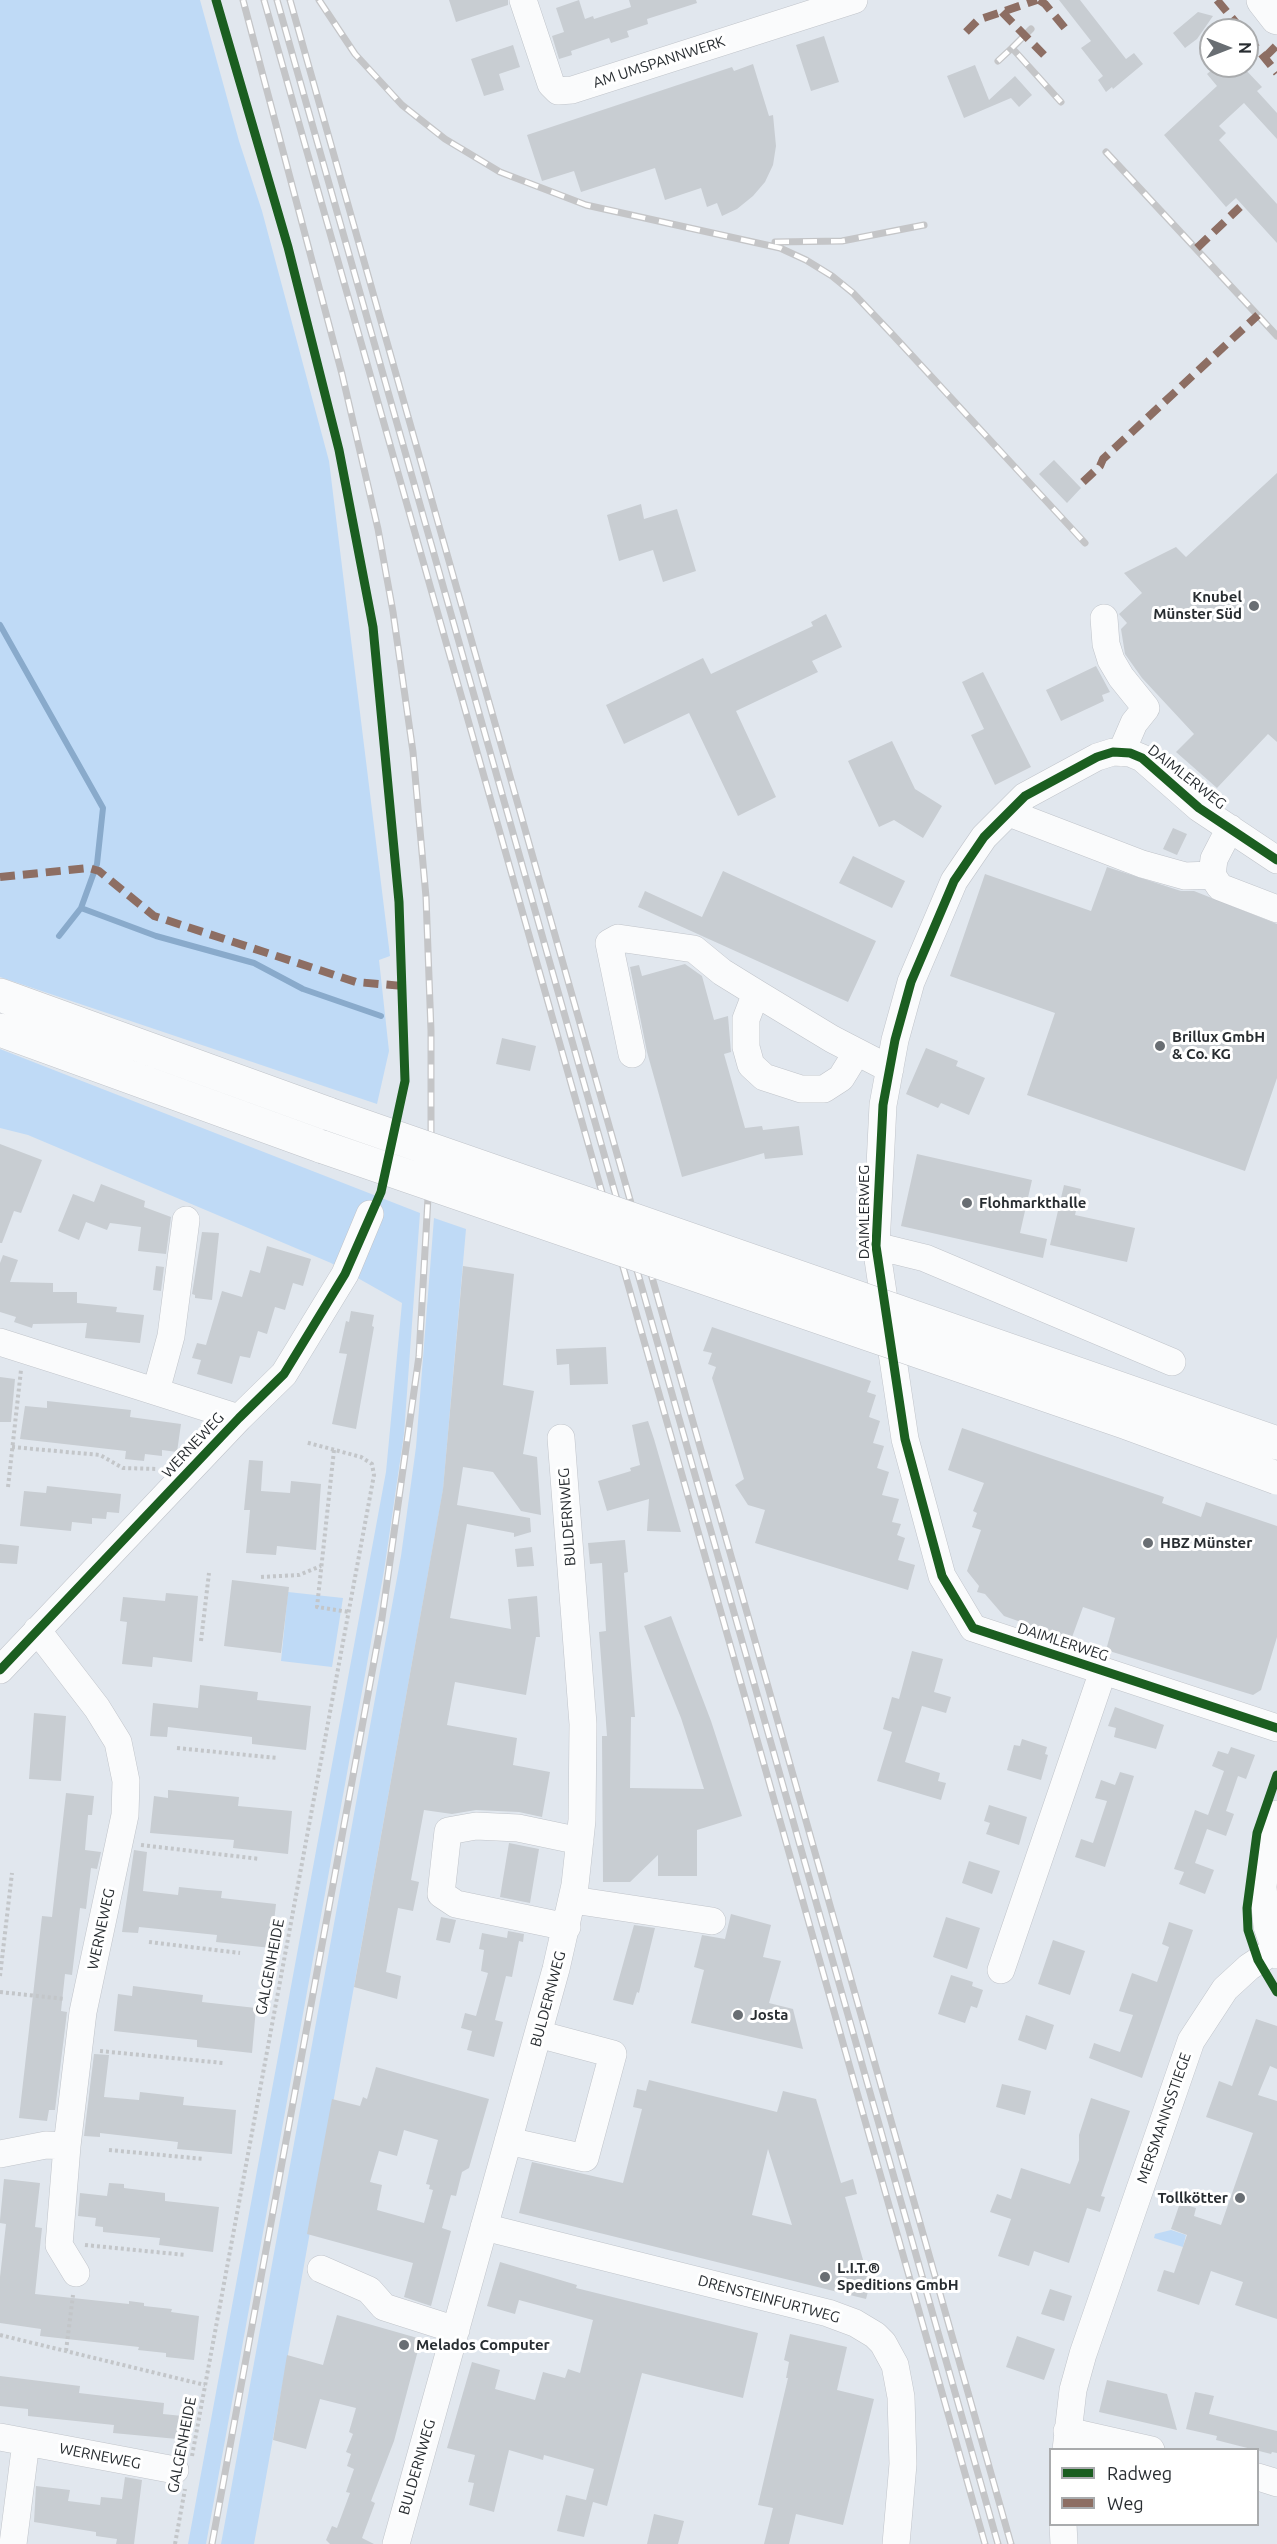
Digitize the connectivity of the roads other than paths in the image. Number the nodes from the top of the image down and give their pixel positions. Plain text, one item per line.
1 (523, 0) edge
2 (854, 0) edge
3 (1263, 0) edge
4 (1277, 18) edge
5 (1104, 618) dead end
6 (1121, 753) junction
7 (1009, 813) junction
8 (1230, 828) junction
9 (1277, 860) edge
10 (1212, 875) junction
11 (1277, 909) edge
12 (756, 993) junction
13 (0, 995) edge
14 (0, 1030) edge
15 (857, 1052) junction
16 (632, 1054) dead end
17 (890, 1069) junction
18 (370, 1214) dead end
19 (186, 1220) dead end
20 (876, 1246) junction
21 (12, 1345) edge
22 (1172, 1362) dead end
23 (156, 1391) junction
24 (239, 1418) junction
25 (561, 1438) dead end
26 (1277, 1443) edge
27 (1277, 1478) edge
28 (37, 1630) junction
29 (0, 1670) edge
30 (1103, 1671) junction
31 (1277, 1728) edge
32 (1277, 1814) edge
33 (580, 1841) junction
34 (573, 1900) junction
35 (712, 1921) dead end
36 (567, 1927) junction
37 (1276, 1952) edge
38 (1001, 1970) dead end
39 (538, 2034) junction
40 (508, 2141) junction
41 (68, 2146) junction
42 (0, 2154) edge
43 (484, 2227) junction
44 (321, 2269) dead end
45 (76, 2273) road end
46 (456, 2330) junction
47 (13, 2440) edge
48 (1067, 2440) edge
49 (1134, 2448) edge
50 (184, 2473) road end
51 (1259, 2478) edge
52 (1277, 2482) edge
53 (1063, 2526) edge
54 (13, 2544) edge
55 (396, 2544) edge
56 (896, 2544) edge
57 (1064, 2544) edge

1 - 2 street, AM UMSPANNWERK
3 - 4 main road
5 - 6 street
6 - 7 street, DAIMLERWEG
6 - 8 street, DAIMLERWEG
7 - 10 street
7 - 17 street, DAIMLERWEG
8 - 9 street, DAIMLERWEG
8 - 10 street
10 - 11 street
12 - 15 street
12 - 15 street
12 - 16 street
13 - 26 main road, bridge
14 - 27 main road, bridge
15 - 17 street
17 - 20 street, DAIMLERWEG
18 - 24 street, WERNEWEG
19 - 23 street
20 - 22 street
20 - 30 street, DAIMLERWEG
21 - 23 street, WERNEWEG
23 - 24 street, WERNEWEG
24 - 28 street, WERNEWEG
25 - 33 street, BULDERNWEG
28 - 29 street, WERNEWEG
28 - 41 street, WERNEWEG
30 - 31 street, DAIMLERWEG
30 - 38 street, DAIMLERWEG
32 - 37 street, MERSMANNSSTIEGE
33 - 34 street, BULDERNWEG
33 - 36 street
34 - 35 street
34 - 36 street, BULDERNWEG
36 - 39 street, BULDERNWEG
37 - 48 street, MERSMANNSSTIEGE
39 - 40 street, BULDERNWEG
39 - 40 street
40 - 43 street, BULDERNWEG
41 - 42 street
41 - 45 street, WERNEWEG
43 - 46 street, BULDERNWEG
43 - 56 street, DRENSTEINFURTWEG
44 - 46 street
46 - 55 street, BULDERNWEG
47 - 50 street, WERNEWEG
47 - 54 street, WERNEWEG
48 - 49 street
51 - 52 street
53 - 57 street

